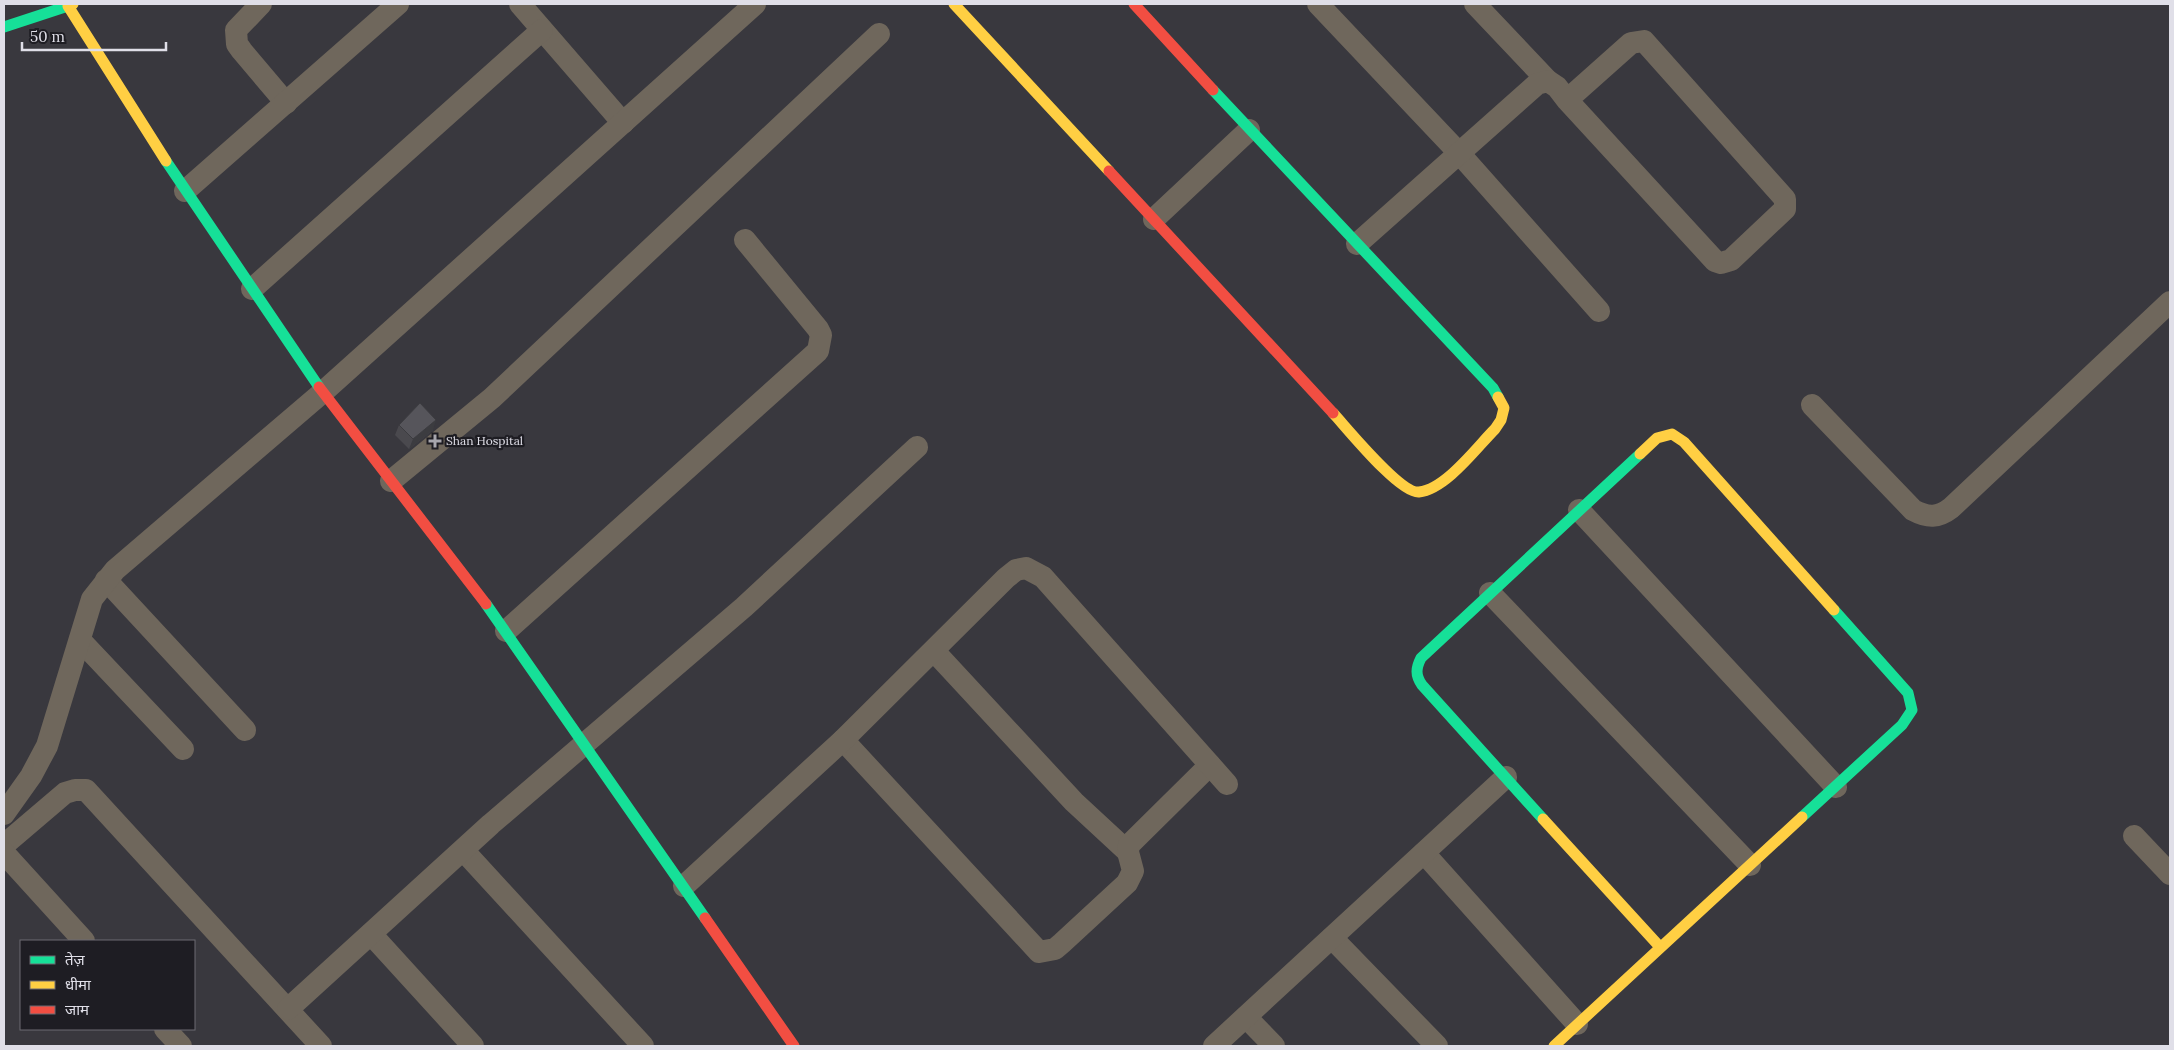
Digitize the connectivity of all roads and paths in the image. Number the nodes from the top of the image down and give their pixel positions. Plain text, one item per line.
1 (261, 4) edge
2 (398, 4) edge
3 (520, 4) edge
4 (756, 4) edge
5 (954, 4) edge
6 (1134, 4) edge
7 (1318, 4) edge
8 (1475, 4) edge
9 (70, 5) edge
10 (4, 27) edge
11 (542, 30) junction
12 (879, 34) dead end
13 (1548, 81) junction
14 (1567, 100) junction
15 (286, 103) junction
16 (623, 123) junction
17 (1249, 130) junction
18 (1459, 153) junction
19 (185, 191) junction
20 (1154, 219) junction
21 (745, 240) dead end
22 (1358, 244) junction
23 (252, 289) junction
24 (2170, 302) edge
25 (1599, 311) dead end
26 (323, 392) junction
27 (1812, 405) dead end
28 (917, 447) dead end
29 (392, 481) junction
30 (1579, 510) junction
31 (106, 580) junction
32 (1490, 593) junction
33 (506, 631) junction
34 (80, 640) junction
35 (934, 651) junction
36 (245, 730) dead end
37 (843, 740) junction
38 (585, 742) junction
39 (183, 749) dead end
40 (1210, 765) junction
41 (1506, 777) junction
42 (1227, 784) dead end
43 (1836, 787) junction
44 (4, 814) edge
45 (2134, 836) dead end
46 (4, 845) edge
47 (463, 850) junction
48 (1128, 852) junction
49 (4, 853) edge
50 (1424, 853) junction
51 (1750, 865) junction
52 (2170, 874) edge
53 (684, 886) junction
54 (371, 934) junction
55 (1332, 938) junction
56 (83, 940) edge
57 (1660, 947) junction
58 (288, 1009) junction
59 (1246, 1017) junction
60 (1577, 1024) junction
61 (165, 1030) edge
62 (181, 1046) edge
63 (321, 1046) edge
64 (473, 1046) edge
65 (643, 1046) edge
66 (794, 1046) edge
67 (1214, 1046) edge
68 (1274, 1046) edge
69 (1437, 1046) edge
70 (1554, 1046) edge

1 - 15 street
2 - 15 street
3 - 11 street
4 - 16 street
5 - 20 street
6 - 17 street
7 - 18 street
8 - 13 street
9 - 10 street
9 - 19 street
11 - 16 street
11 - 23 street
12 - 29 street
13 - 14 street
13 - 18 street
14 - 14 street
15 - 19 street
16 - 26 street
17 - 20 street
17 - 22 street
18 - 22 street
18 - 25 street
19 - 23 street
20 - 22 street
21 - 33 street
23 - 26 street
24 - 27 street
26 - 29 street
26 - 31 street
28 - 38 street
29 - 33 street
30 - 32 street
30 - 43 street
30 - 43 street
31 - 34 street
31 - 36 street
32 - 41 street
32 - 51 street
33 - 38 street
34 - 39 street
34 - 44 street
35 - 37 street
35 - 40 street
35 - 48 street
37 - 48 street
37 - 53 street
38 - 47 street
38 - 53 street
40 - 42 street
40 - 48 street
41 - 50 street
41 - 57 street
43 - 51 street
45 - 52 street
46 - 58 street
47 - 54 street
47 - 65 street
49 - 56 street
50 - 55 street
50 - 60 street
51 - 57 street
53 - 66 street
54 - 58 street
54 - 64 street
55 - 59 street
55 - 69 street
57 - 60 street
58 - 63 street
59 - 67 street
59 - 68 street
60 - 70 street
61 - 62 street

